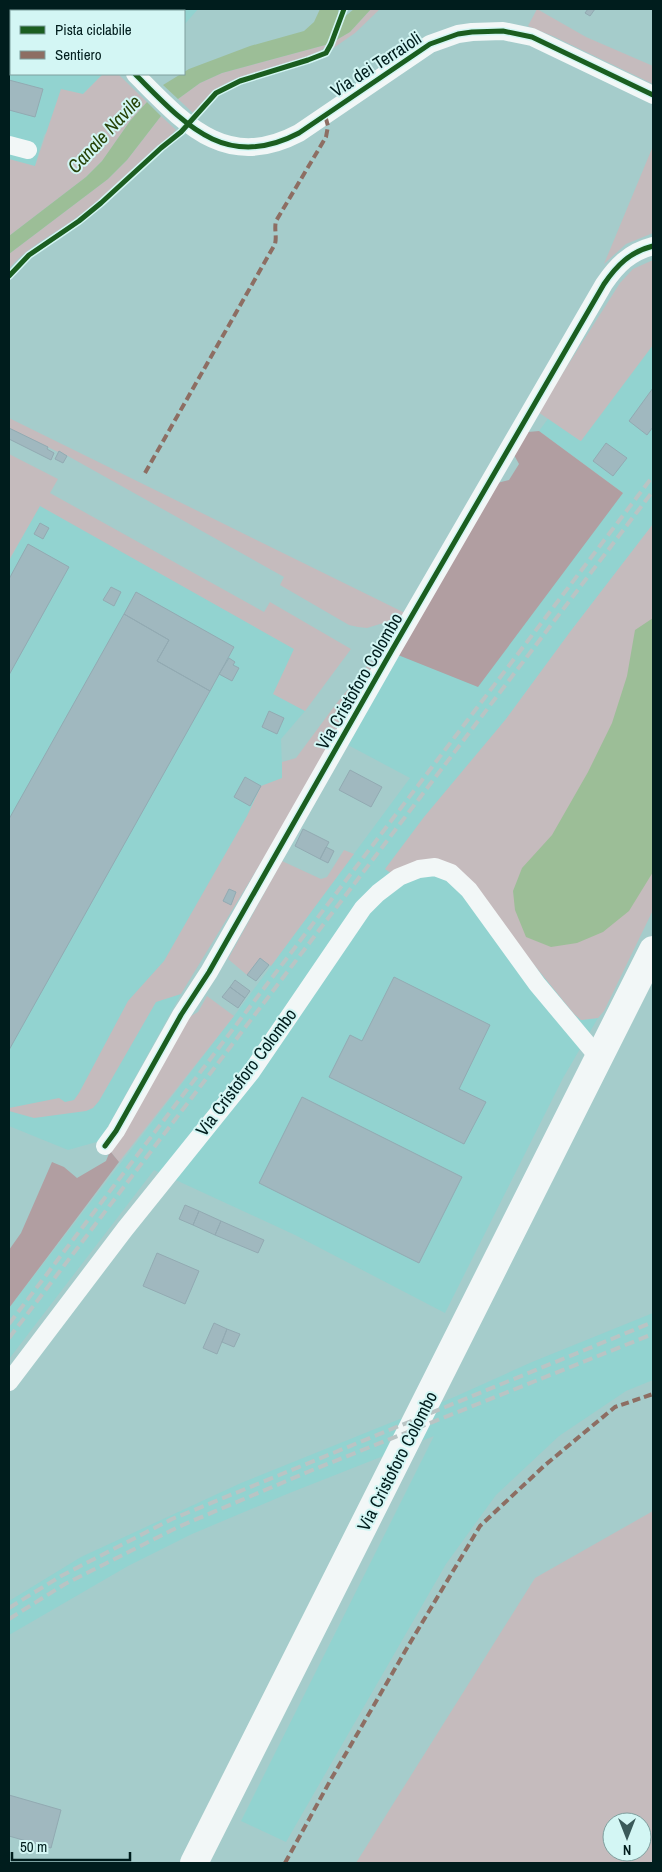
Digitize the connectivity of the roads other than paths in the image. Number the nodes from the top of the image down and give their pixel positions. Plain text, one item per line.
1 (138, 77) edge
2 (653, 95) edge
3 (9, 145) edge
4 (28, 150) dead end
5 (653, 246) edge
6 (653, 950) edge
7 (599, 1058) junction
8 (105, 1146) dead end
9 (9, 1382) edge
10 (194, 1863) edge

1 - 2 street, Via dei Terraioli
3 - 4 street
5 - 8 street, Via Cristoforo Colombo
6 - 7 main road, Via Cristoforo Colombo
7 - 9 street, Via Cristoforo Colombo
7 - 10 main road, Via Cristoforo Colombo

